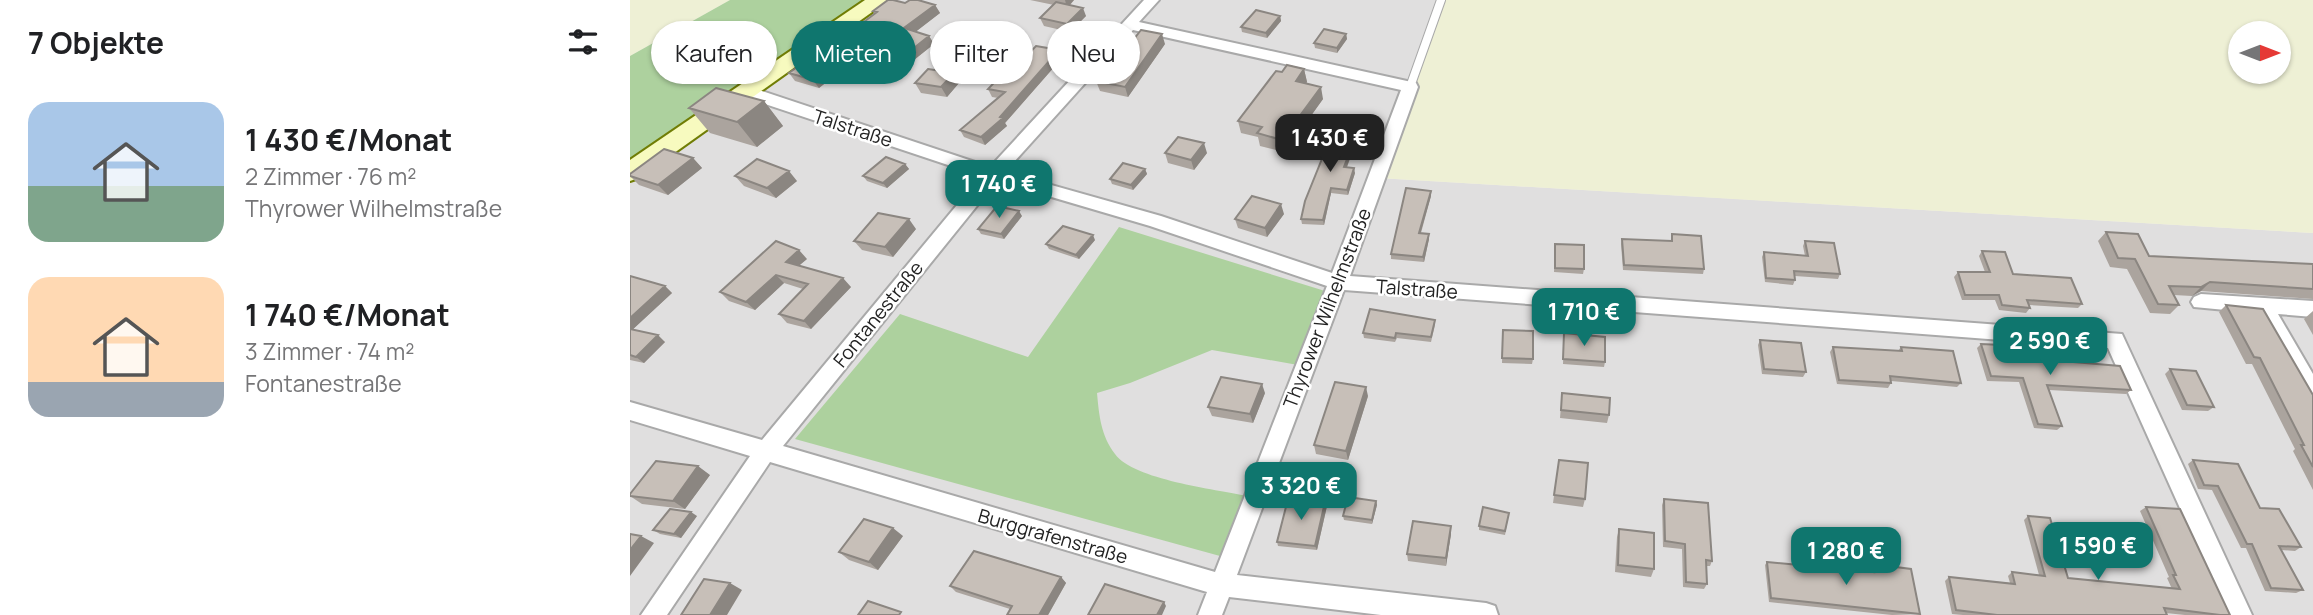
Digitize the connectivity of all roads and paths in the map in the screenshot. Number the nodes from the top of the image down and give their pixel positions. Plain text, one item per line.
1 (879, 0) edge
2 (1152, 0) edge
3 (1441, 0) edge
4 (1134, 21) edge
5 (1140, 27) edge
6 (1076, 84) edge
7 (1410, 87) junction
8 (747, 92) junction
9 (630, 172) edge
10 (993, 174) junction
11 (1337, 282) junction
12 (2200, 302) dead end
13 (2263, 306) junction
14 (2313, 309) edge
15 (2115, 340) joint
16 (2313, 393) edge
17 (630, 411) edge
18 (765, 452) junction
19 (1221, 585) junction
20 (653, 615) edge
21 (1210, 615) edge
22 (1486, 615) edge
23 (2240, 615) edge

1 - 8 main road
2 - 4 street, Fontanestraße
3 - 7 lane, Thyrower Wilhelmstraße
5 - 7 street
6 - 10 street, Fontanestraße
7 - 11 street, Thyrower Wilhelmstraße
8 - 9 main road
8 - 10 street, Talstraße
10 - 11 street, Talstraße
10 - 18 street, Fontanestraße
11 - 15 street, Talstraße
11 - 19 street, Thyrower Wilhelmstraße
12 - 13 street
13 - 14 street
13 - 16 street
15 - 23 street
17 - 18 street, Burggrafenstraße
18 - 19 street, Burggrafenstraße
18 - 20 street, Fontanestraße
19 - 21 street, Thyrower Wilhelmstraße
19 - 22 street, Burggrafenstraße

